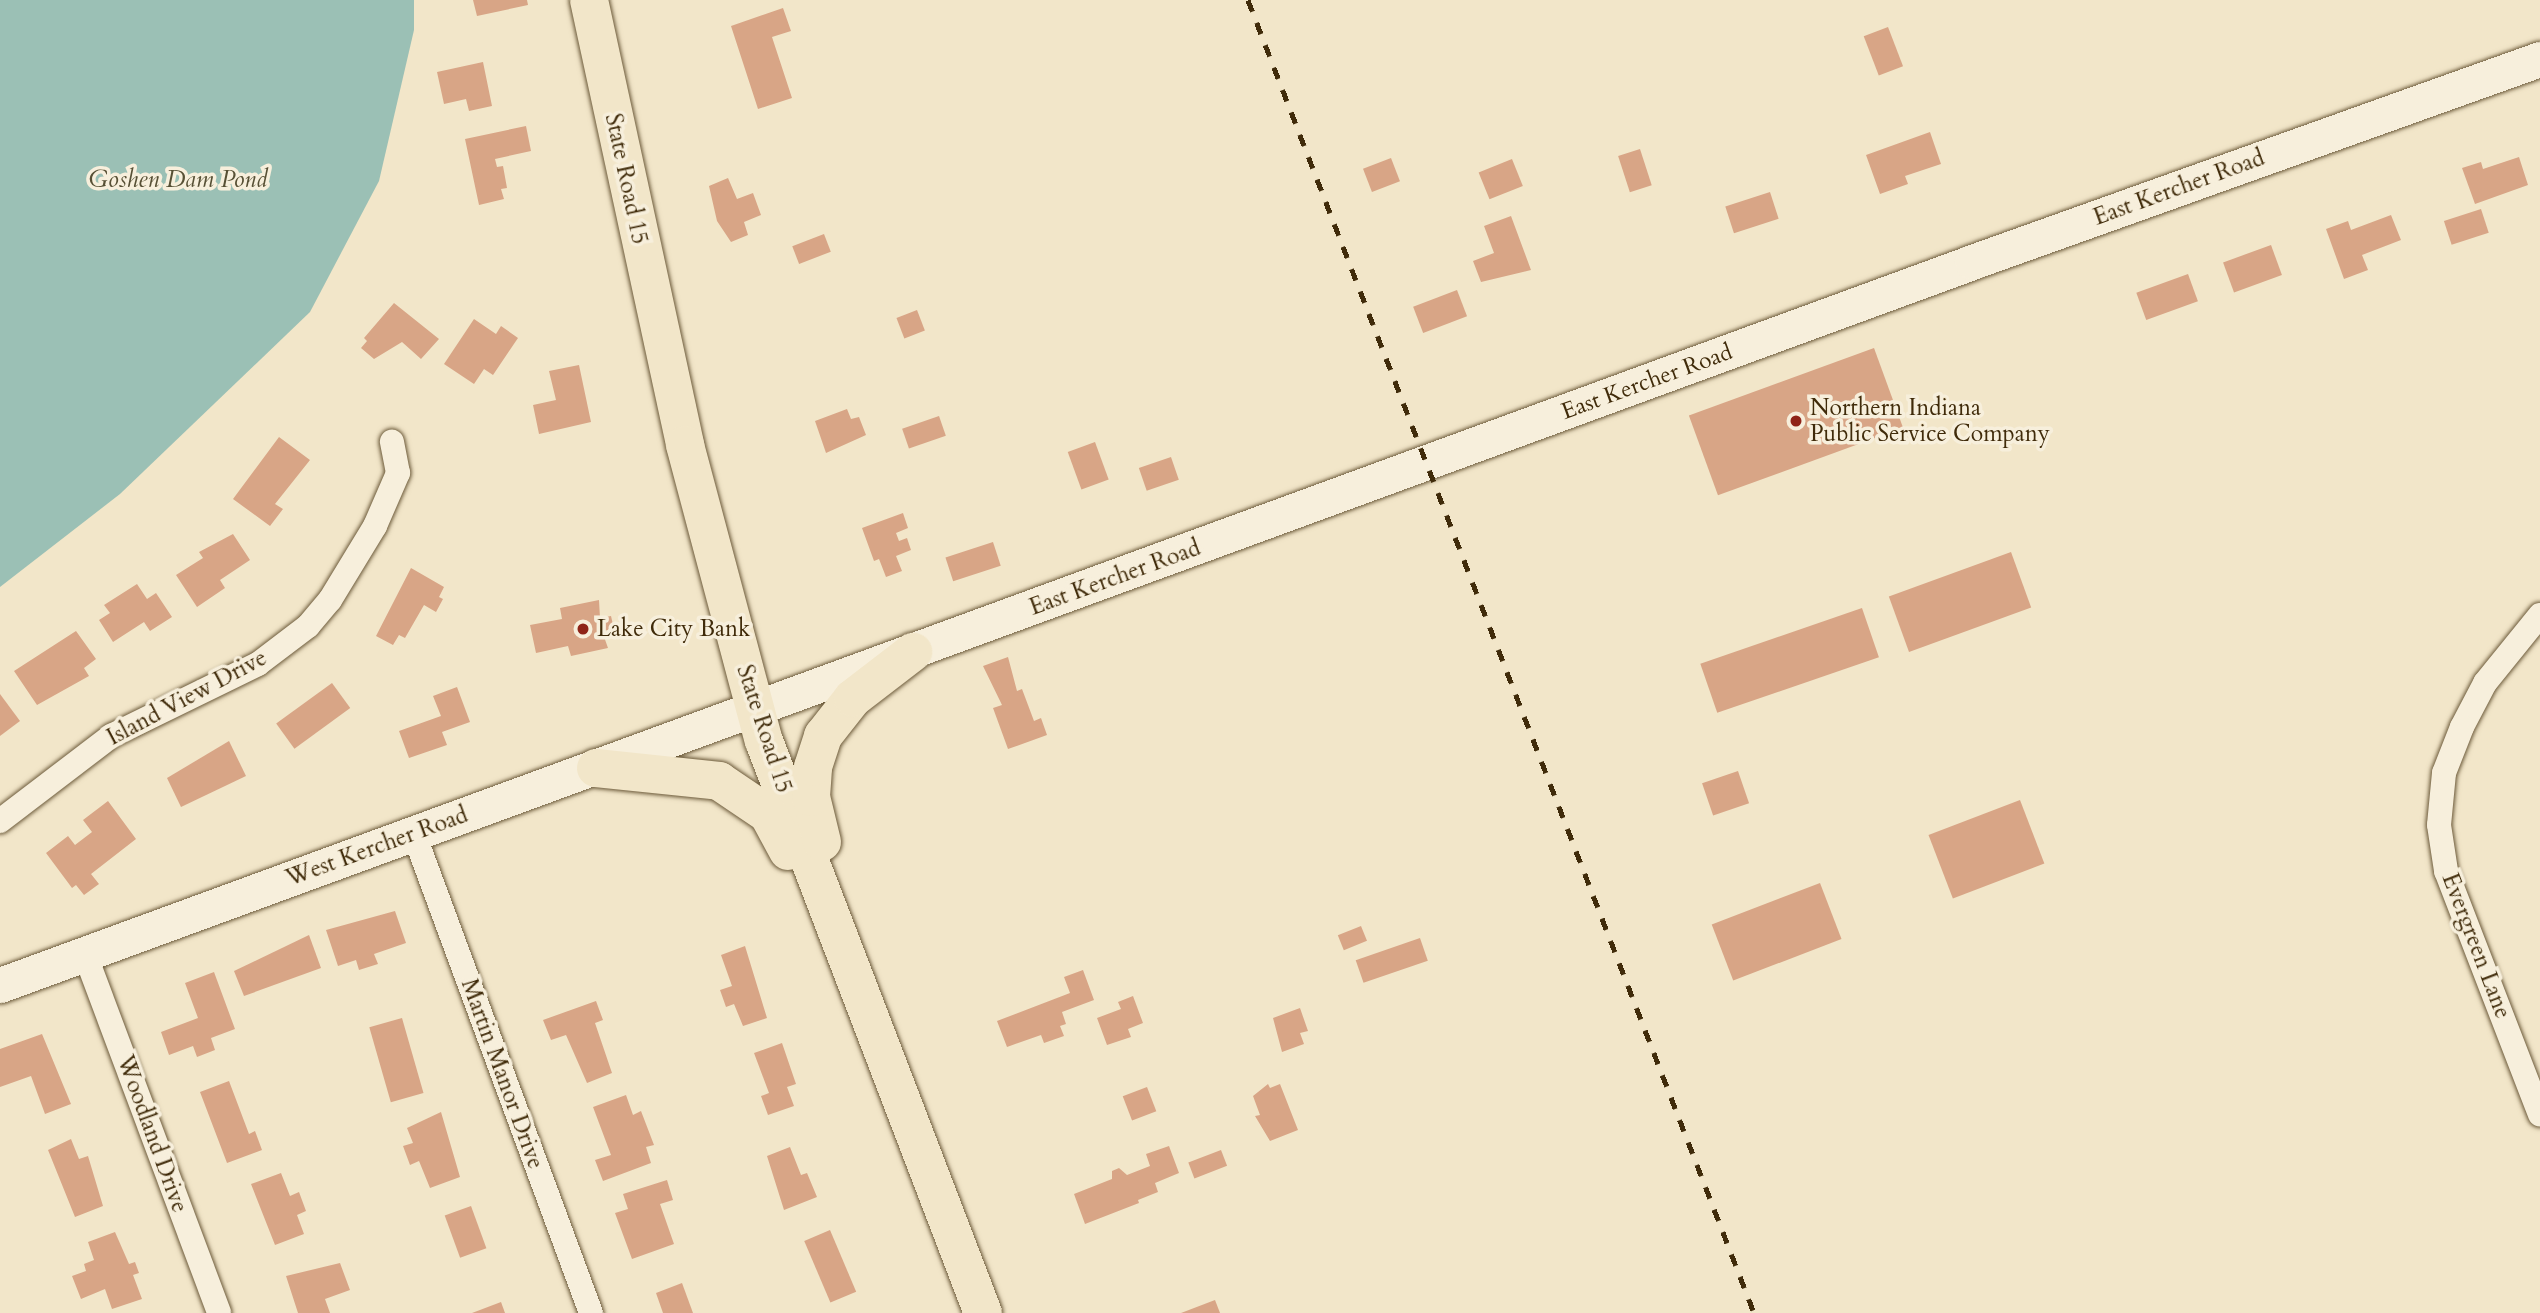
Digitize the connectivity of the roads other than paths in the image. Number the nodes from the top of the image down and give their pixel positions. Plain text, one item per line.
1 (589, 0) edge
2 (2540, 58) edge
3 (392, 442) dead end
4 (2540, 615) edge
5 (912, 652) junction
6 (755, 710) junction
7 (596, 768) junction
8 (0, 821) edge
9 (414, 834) junction
10 (85, 954) junction
11 (850, 967) junction
12 (0, 985) edge
13 (2540, 1114) edge
14 (219, 1313) edge
15 (591, 1313) edge
16 (983, 1313) edge

1 - 6 main road, State Road 15
2 - 5 main road, East Kercher Road
3 - 8 street, Island View Drive
4 - 13 street, Evergreen Lane
5 - 6 main road, East Kercher Road
5 - 11 main road
6 - 7 main road, West Kercher Road
6 - 11 main road, State Road 15
7 - 9 main road, West Kercher Road
7 - 11 main road
9 - 10 main road, West Kercher Road
9 - 15 street, Martin Manor Drive
10 - 12 main road, West Kercher Road
10 - 14 street, Woodland Drive
11 - 16 main road, State Road 15

